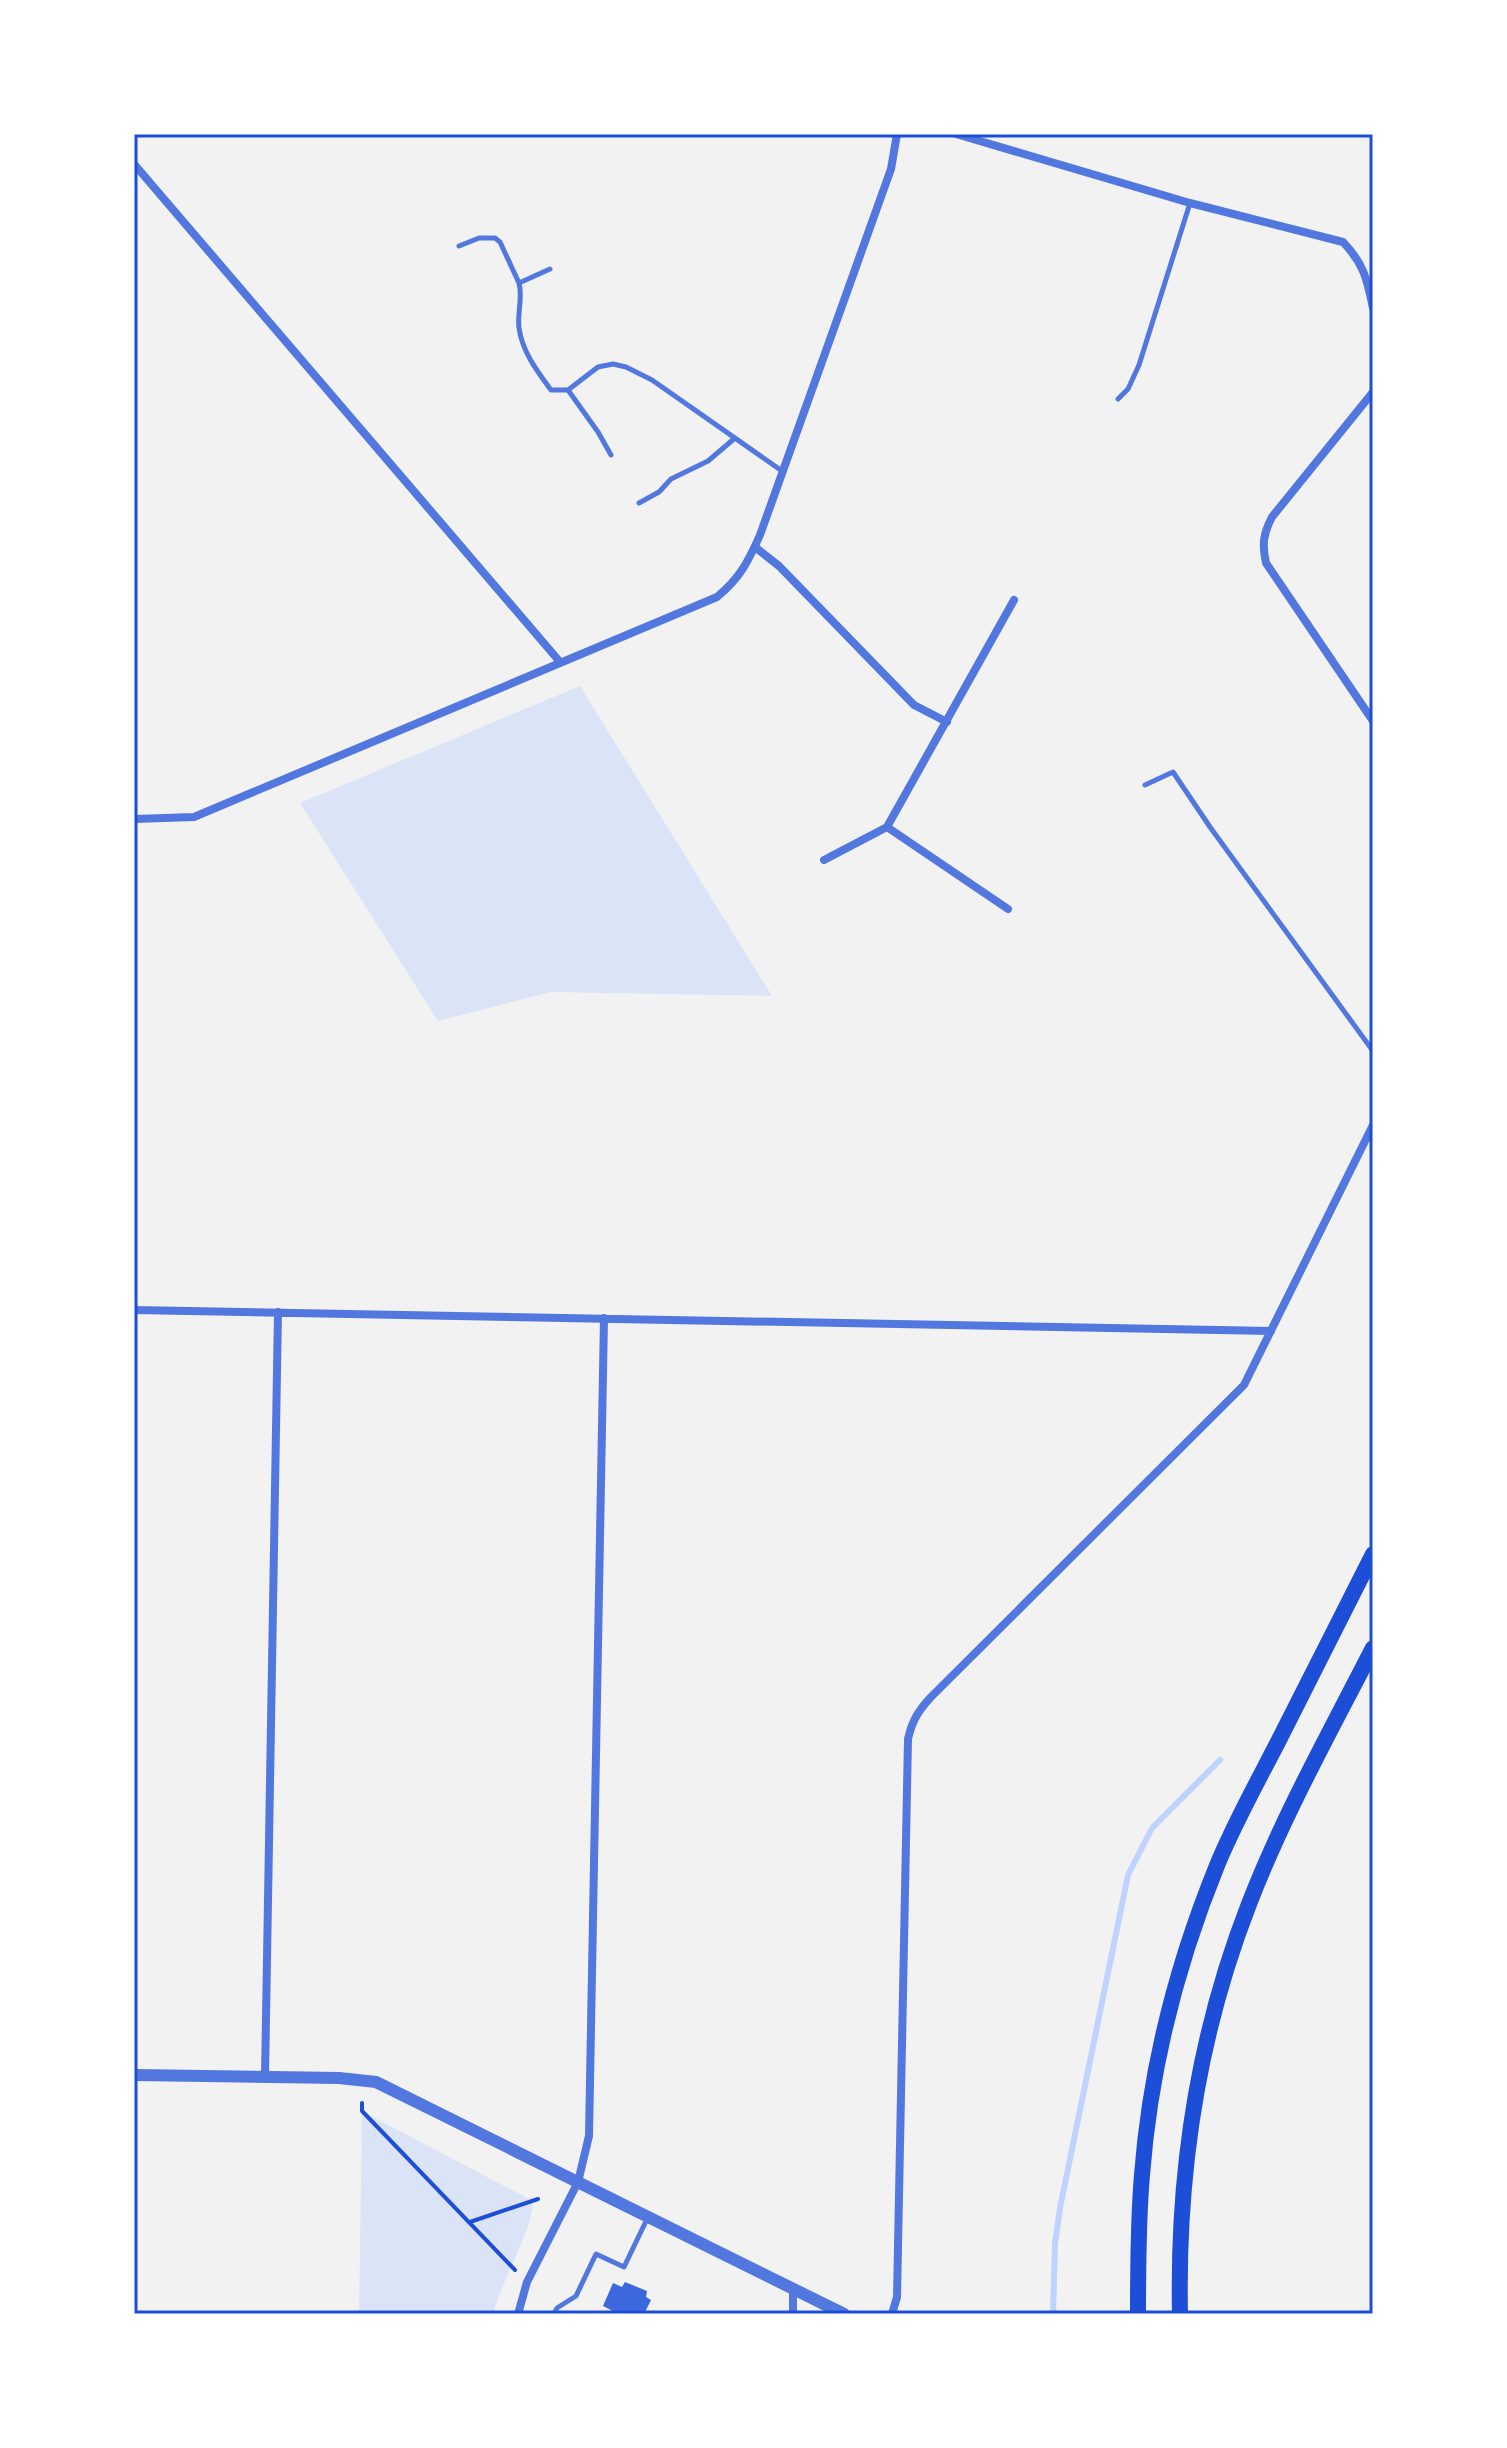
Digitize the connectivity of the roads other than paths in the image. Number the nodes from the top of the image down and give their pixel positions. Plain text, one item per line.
1 (897, 134) edge
2 (956, 134) edge
3 (134, 164) edge
4 (1190, 203) junction
5 (459, 246) dead end
6 (550, 269) dead end
7 (519, 283) junction
8 (1373, 308) edge
9 (568, 390) junction
10 (1373, 392) edge
11 (1118, 399) dead end
12 (735, 438) junction
13 (611, 455) dead end
14 (783, 472) junction
15 (639, 503) dead end
16 (755, 547) junction
17 (1014, 600) dead end
18 (560, 662) junction
19 (1373, 721) edge
20 (947, 722) junction
21 (1145, 785) dead end
22 (134, 819) edge
23 (887, 827) junction
24 (824, 860) dead end
25 (1008, 909) dead end
26 (1373, 1051) edge
27 (1373, 1125) edge
28 (134, 1310) edge
29 (278, 1312) junction
30 (604, 1318) junction
31 (1271, 1331) junction
32 (1373, 1554) edge
33 (1373, 1648) edge
34 (134, 2075) edge
35 (265, 2077) junction
36 (578, 2182) junction
37 (648, 2216) junction
38 (793, 2288) junction
39 (556, 2311) edge
40 (518, 2314) edge
41 (793, 2314) edge
42 (844, 2314) edge
43 (892, 2314) edge
44 (1138, 2314) edge
45 (1180, 2314) edge

1 - 14 street
2 - 4 street
3 - 18 street
4 - 8 street
4 - 11 lane
5 - 7 lane
6 - 7 lane
7 - 9 lane
9 - 12 lane
9 - 13 lane
10 - 19 street
12 - 14 lane
12 - 15 lane
14 - 16 street
16 - 18 street
16 - 20 street
17 - 20 street
18 - 22 street
20 - 23 street
21 - 26 lane
23 - 24 street
23 - 25 street
27 - 31 street
28 - 29 street
29 - 30 street
29 - 35 street
30 - 31 street
30 - 36 street
31 - 43 street
32 - 44 highway
33 - 45 highway
34 - 35 street
35 - 36 street
36 - 37 street
36 - 40 street
37 - 38 street
37 - 39 lane
38 - 41 street
38 - 42 street

